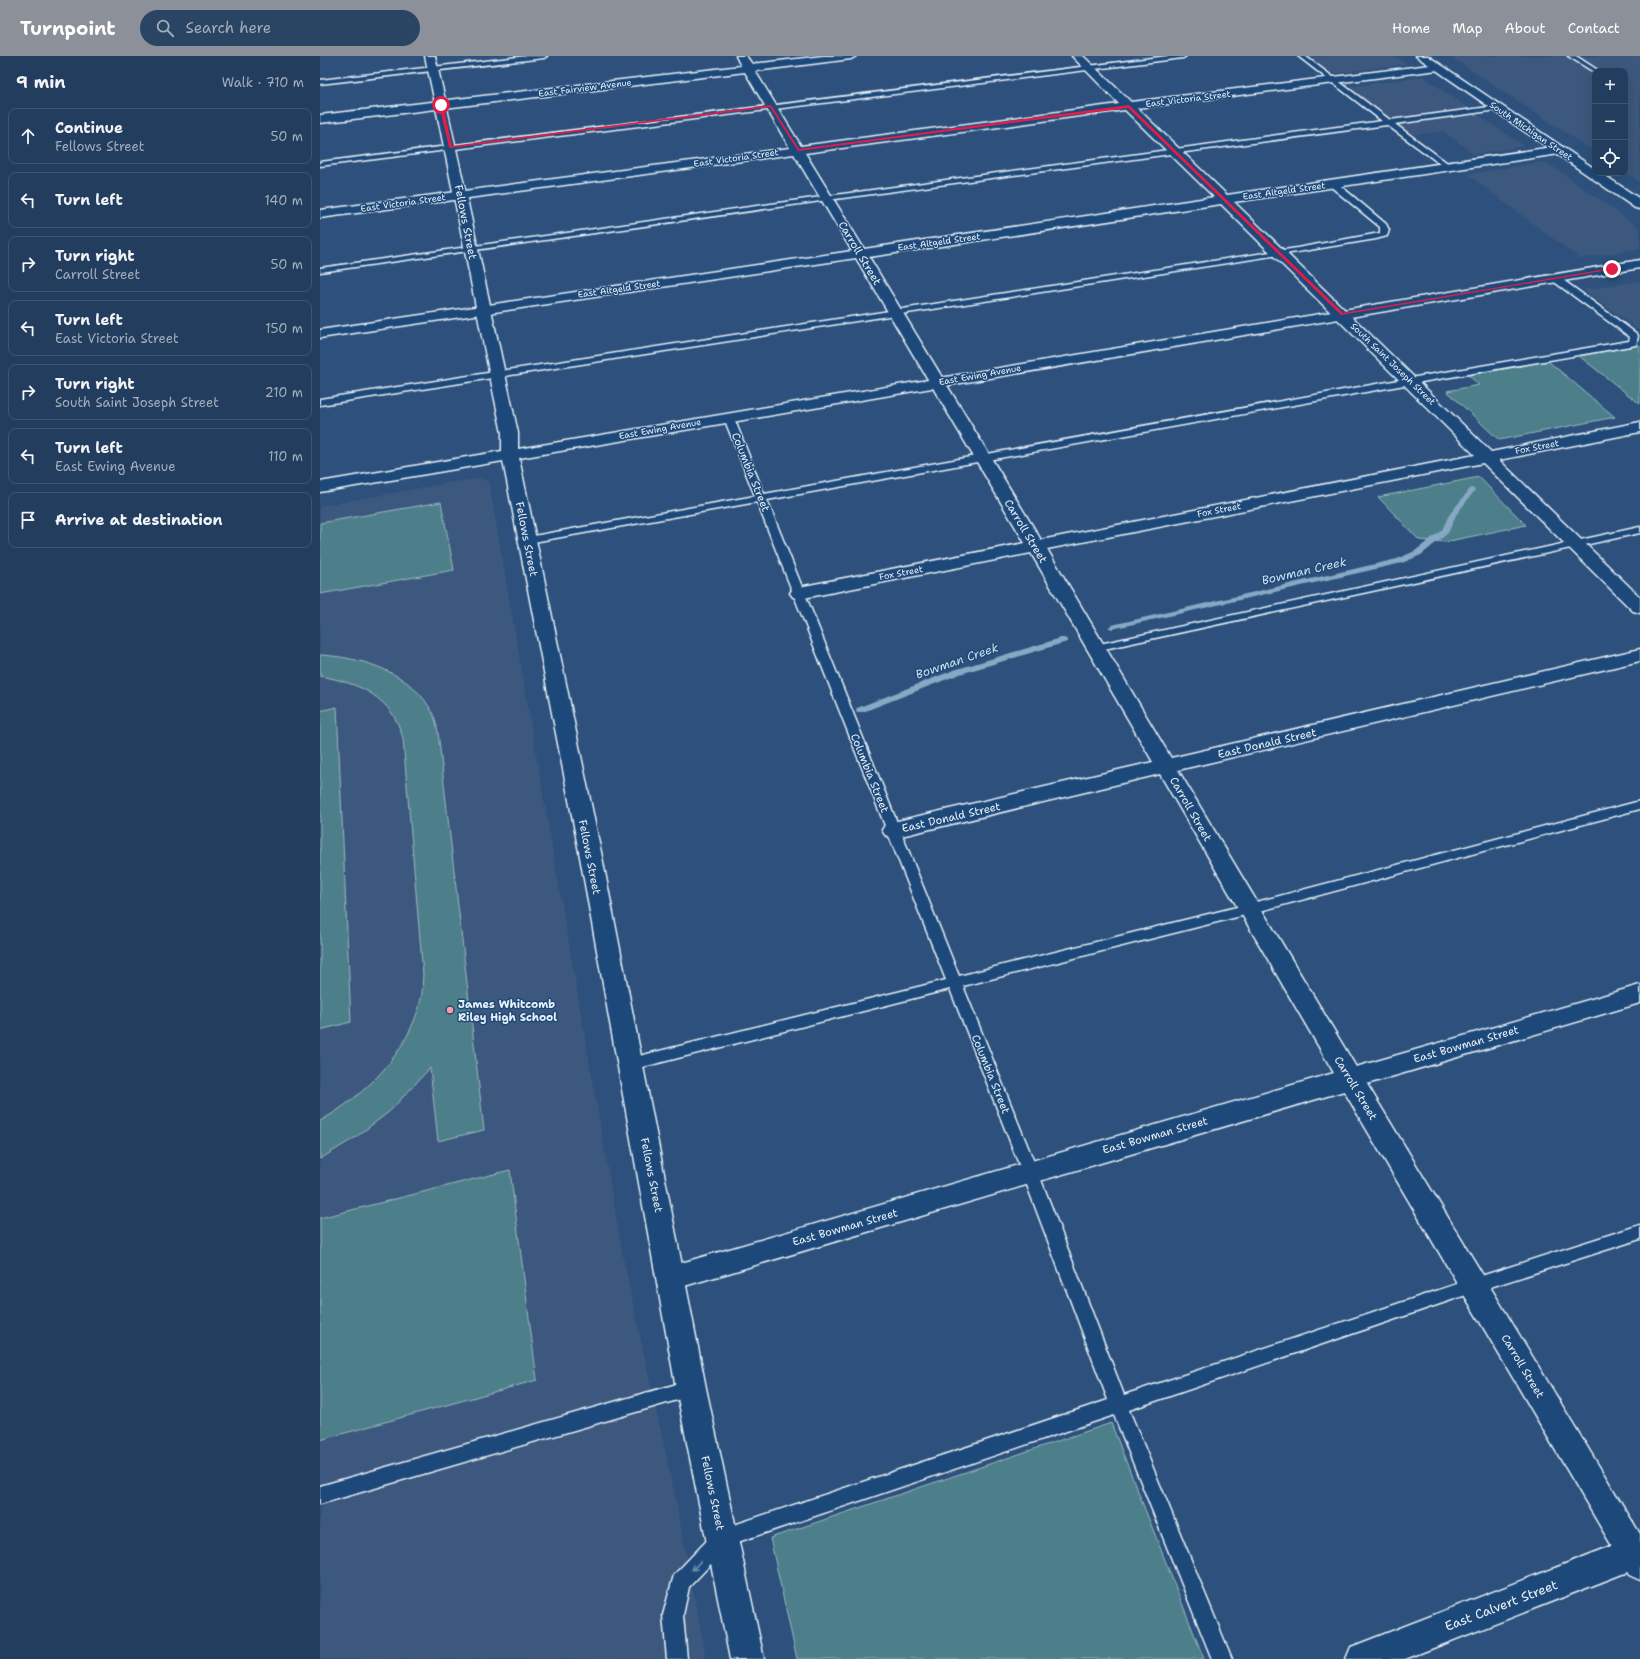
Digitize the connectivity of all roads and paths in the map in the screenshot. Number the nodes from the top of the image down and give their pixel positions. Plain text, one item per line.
1 (544, 56) edge
2 (741, 56) edge
3 (851, 56) edge
4 (1077, 56) edge
5 (1183, 56) edge
6 (1302, 56) edge
7 (1421, 56) edge
8 (1571, 56) edge
9 (432, 62) edge
10 (1438, 67) junction
11 (748, 68) junction
12 (1089, 68) junction
13 (1592, 69) edge
14 (1334, 81) junction
15 (320, 82) edge
16 (441, 105) junction
17 (771, 106) junction
18 (1129, 106) junction
19 (1498, 108) junction
20 (320, 119) edge
21 (1389, 122) junction
22 (450, 147) junction
23 (798, 150) junction
24 (1559, 150) junction
25 (1175, 151) junction
26 (320, 164) edge
27 (1446, 167) junction
28 (1333, 184) junction
29 (461, 195) junction
30 (828, 198) junction
31 (1224, 199) junction
32 (1640, 205) edge
33 (320, 214) edge
34 (471, 249) junction
35 (1279, 252) junction
36 (860, 254) junction
37 (1640, 264) edge
38 (320, 270) edge
39 (1556, 279) junction
40 (483, 309) junction
41 (894, 311) junction
42 (1342, 314) junction
43 (320, 334) edge
44 (497, 374) junction
45 (1410, 381) junction
46 (937, 382) junction
47 (320, 402) edge
48 (729, 418) junction
49 (1640, 427) edge
50 (510, 455) junction
51 (1488, 457) junction
52 (983, 458) junction
53 (320, 487) edge
54 (761, 498) junction
55 (1640, 530) edge
56 (528, 540) junction
57 (1576, 544) junction
58 (1036, 546) junction
59 (799, 592) junction
60 (1640, 607) edge
61 (1095, 648) junction
62 (1640, 655) edge
63 (1166, 766) junction
64 (1640, 805) edge
65 (893, 830) junction
66 (1249, 909) junction
67 (954, 982) junction
68 (1640, 994) edge
69 (631, 1064) junction
70 (1350, 1078) junction
71 (1030, 1172) junction
72 (1640, 1232) edge
73 (671, 1278) junction
74 (1475, 1285) junction
75 (691, 1388) junction
76 (1119, 1406) junction
77 (320, 1495) edge
78 (723, 1538) junction
79 (1638, 1556) edge
80 (677, 1659) edge
81 (747, 1659) edge
82 (1222, 1659) edge
83 (1362, 1659) edge

1 - 9 lane
2 - 11 street, Carroll Street
3 - 11 street, East Fairview Avenue
4 - 12 street, South Saint Joseph Street
5 - 12 lane
6 - 14 lane
7 - 10 street, South Michigan Street
8 - 13 lane
9 - 15 lane
9 - 16 street, Fellows Street
10 - 14 street, East Victoria Street
10 - 19 street, South Michigan Street
11 - 16 street, East Fairview Avenue
11 - 17 street, Carroll Street
12 - 17 lane
12 - 18 street, South Saint Joseph Street
14 - 18 street, East Victoria Street
14 - 21 lane
16 - 20 street, East Fairview Avenue
16 - 22 street, Fellows Street
17 - 22 lane
17 - 23 street, Carroll Street
18 - 23 street, East Victoria Street
18 - 25 street, South Saint Joseph Street
19 - 21 lane
19 - 24 street, South Michigan Street
21 - 25 lane
21 - 27 lane
22 - 26 lane
22 - 29 street, Fellows Street
23 - 29 street, East Victoria Street
23 - 30 street, Carroll Street
24 - 27 street, East Altgeld Street
24 - 32 street, South Michigan Street
25 - 30 lane
25 - 31 street, South Saint Joseph Street
27 - 28 street, East Altgeld Street
28 - 31 street, East Altgeld Street
28 - 35 lane
29 - 33 street, East Victoria Street
29 - 34 street, Fellows Street
30 - 34 lane
30 - 36 street, Carroll Street
31 - 35 street, South Saint Joseph Street
31 - 36 street, East Altgeld Street
34 - 38 lane
34 - 40 street, Fellows Street
35 - 41 lane
35 - 42 street, South Saint Joseph Street
36 - 40 street, East Altgeld Street
36 - 41 street, Carroll Street
37 - 39 street, East Ewing Avenue
39 - 42 street, East Ewing Avenue
39 - 45 lane
40 - 43 street, East Altgeld Street
40 - 44 street, Fellows Street
41 - 44 lane
41 - 46 street, Carroll Street
42 - 45 street, South Saint Joseph Street
42 - 46 street, East Ewing Avenue
44 - 47 lane
44 - 50 street, Fellows Street
45 - 51 street, South Saint Joseph Street
45 - 52 lane
46 - 48 street, East Ewing Avenue
46 - 52 street, Carroll Street
48 - 50 street, East Ewing Avenue
48 - 54 lane, Columbia Street
49 - 51 street, Fox Street
50 - 53 street, East Ewing Avenue
50 - 56 street, Fellows Street
51 - 57 street, South Saint Joseph Street
51 - 58 street, Fox Street
52 - 54 lane
52 - 58 street, Carroll Street
54 - 56 lane
54 - 59 lane, Columbia Street
55 - 57 lane
56 - 69 street, Fellows Street
57 - 60 street, South Saint Joseph Street
57 - 61 lane
58 - 59 street, Fox Street
58 - 61 street, Carroll Street
59 - 65 lane, Columbia Street
61 - 63 street, Carroll Street
62 - 63 street, East Donald Street
63 - 65 street, East Donald Street
63 - 66 street, Carroll Street
64 - 66 lane
65 - 67 lane, Columbia Street
66 - 67 lane
66 - 70 street, Carroll Street
67 - 69 lane
67 - 71 lane, Columbia Street
68 - 70 street, East Bowman Street
69 - 73 street, Fellows Street
70 - 71 street, East Bowman Street
70 - 74 street, Carroll Street
71 - 73 street, East Bowman Street
71 - 76 lane, Columbia Street
72 - 74 lane
73 - 75 street, Fellows Street
74 - 76 lane
74 - 79 street, Carroll Street
75 - 77 lane
75 - 78 street, Fellows Street
76 - 78 lane
76 - 82 lane, Columbia Street
78 -> 80 lane
78 - 81 street, Fellows Street
79 - 83 street, East Calvert Street

